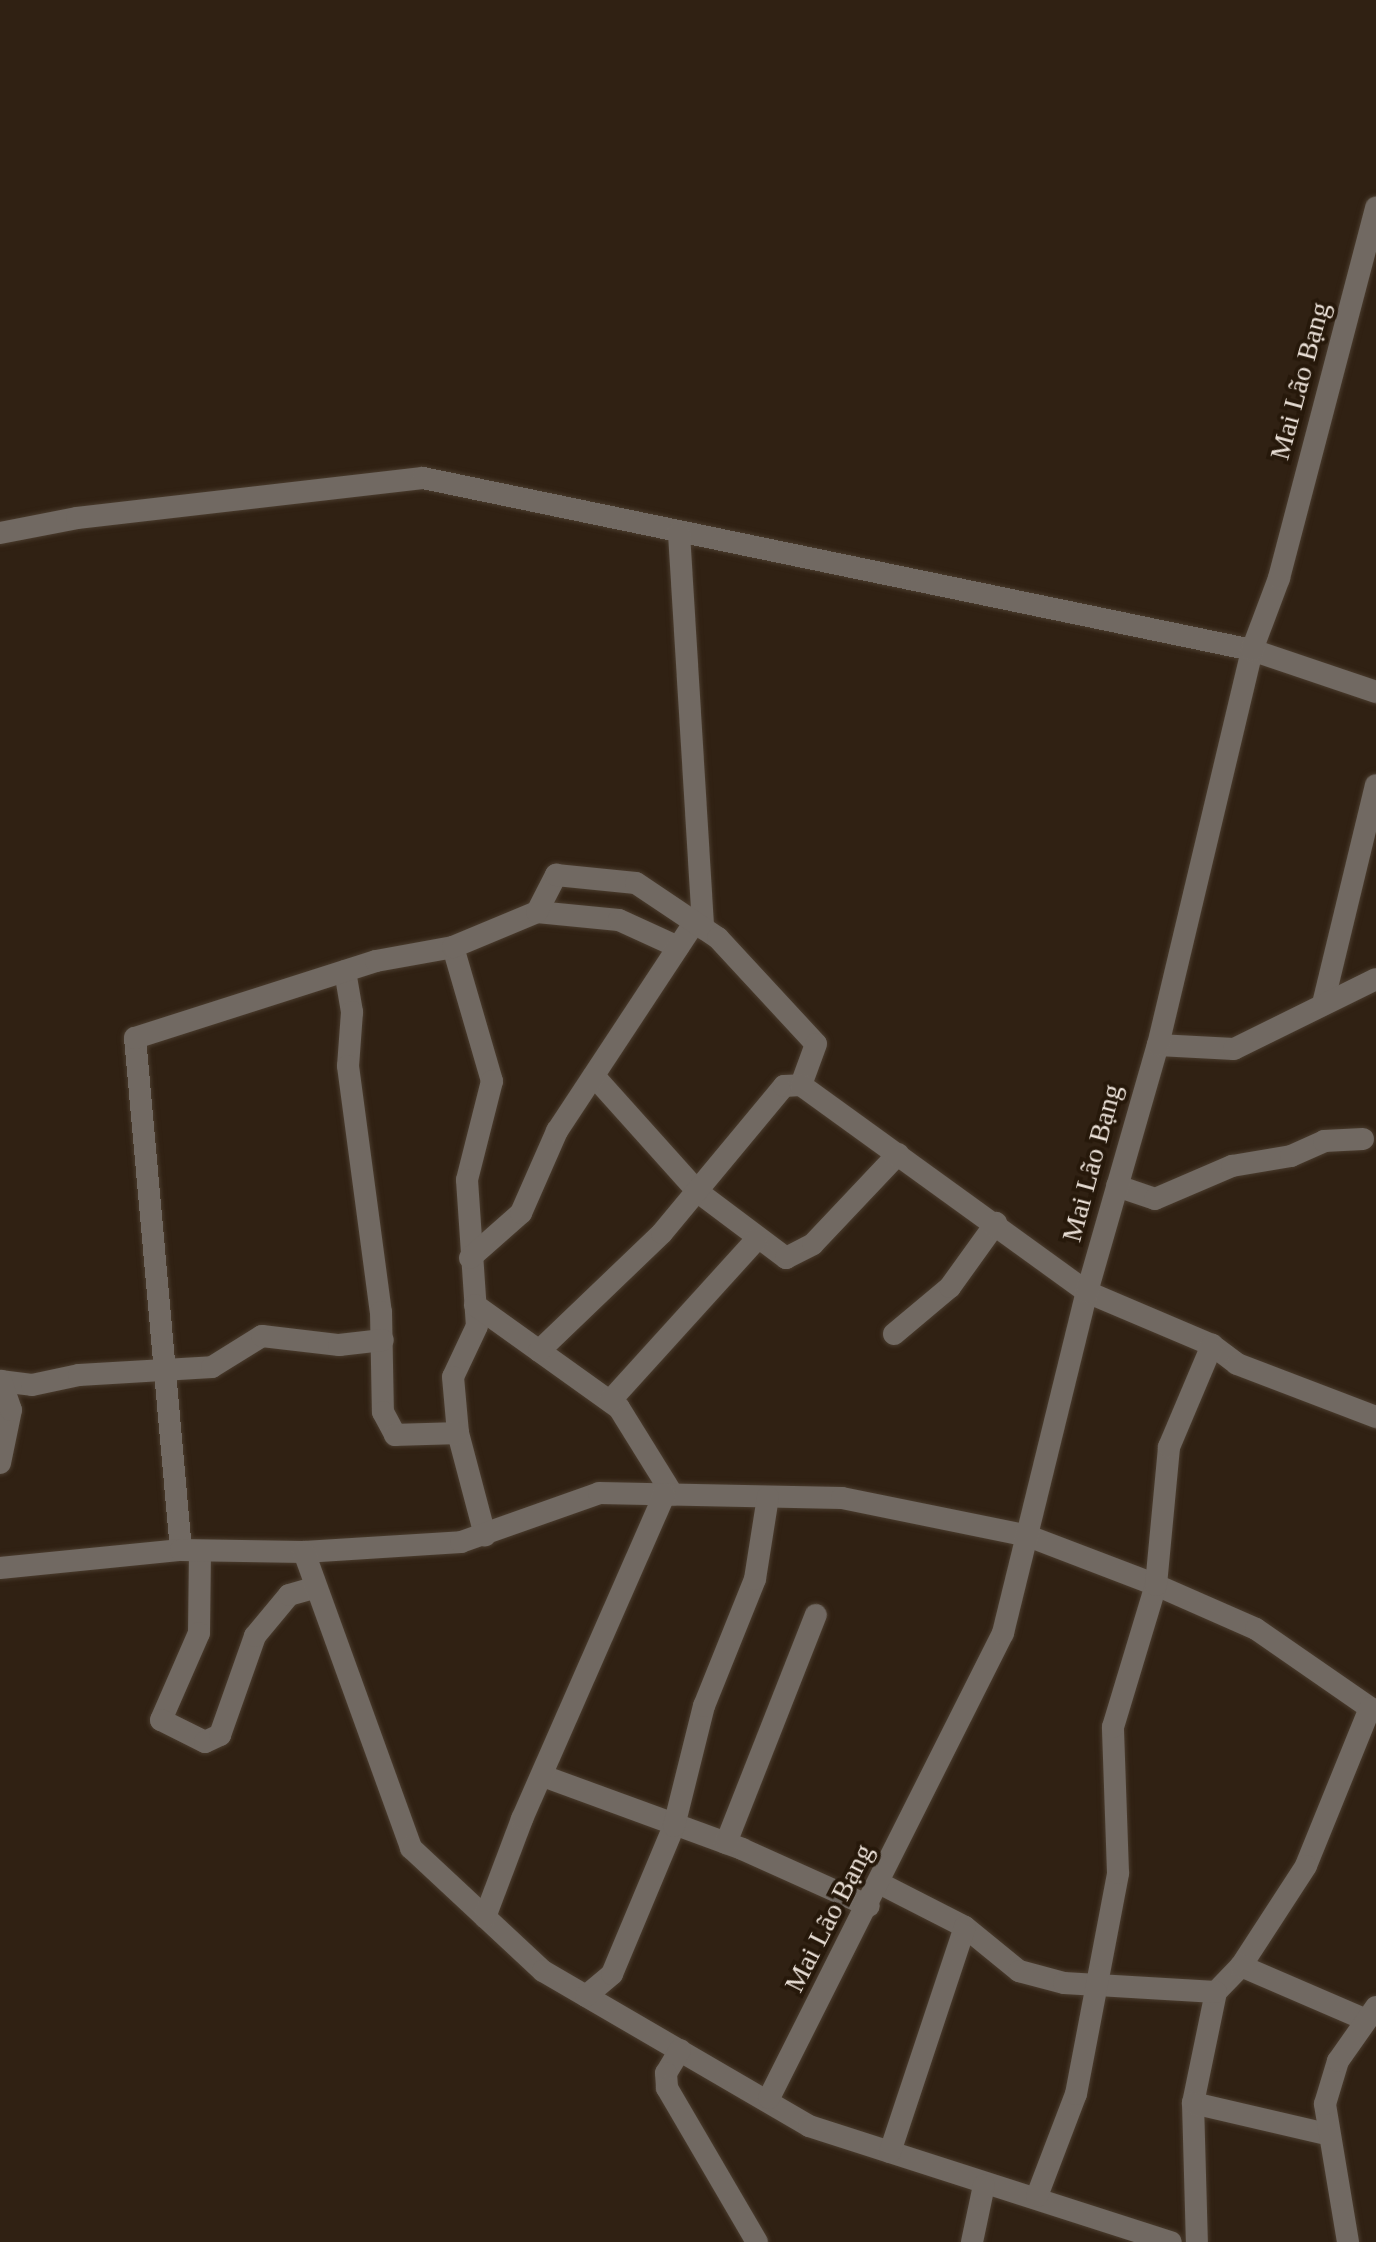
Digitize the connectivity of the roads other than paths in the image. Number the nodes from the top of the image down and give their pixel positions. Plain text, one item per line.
1 (1376, 207) edge
2 (679, 532) junction
3 (0, 533) edge
4 (1252, 650) junction
5 (1376, 692) edge
6 (1376, 785) edge
7 (536, 912) junction
8 (699, 925) junction
9 (453, 947) junction
10 (678, 948) junction
11 (345, 970) junction
12 (1376, 979) edge
13 (1323, 1004) junction
14 (1158, 1046) junction
15 (594, 1076) junction
16 (801, 1085) junction
17 (1363, 1139) dead end
18 (898, 1154) junction
19 (1118, 1186) junction
20 (698, 1192) junction
21 (996, 1223) junction
22 (756, 1240) junction
23 (470, 1258) junction
24 (1088, 1292) junction
25 (475, 1305) junction
26 (894, 1334) dead end
27 (383, 1340) junction
28 (1212, 1346) junction
29 (539, 1351) junction
30 (165, 1373) junction
31 (1, 1381) edge
32 (610, 1402) junction
33 (1376, 1417) edge
34 (458, 1432) junction
35 (0, 1463) edge
36 (669, 1495) junction
37 (768, 1497) junction
38 (484, 1535) junction
39 (1028, 1536) junction
40 (191, 1550) junction
41 (304, 1552) junction
42 (0, 1568) edge
43 (1156, 1585) junction
44 (314, 1588) junction
45 (816, 1615) dead end
46 (1374, 1704) edge
47 (542, 1776) junction
48 (674, 1826) junction
49 (726, 1844) junction
50 (882, 1884) junction
51 (869, 1906) junction
52 (486, 1918) junction
53 (965, 1926) junction
54 (1241, 1966) junction
55 (1098, 1986) junction
56 (1216, 1992) junction
57 (586, 1996) junction
58 (1369, 2012) edge
59 (680, 2050) junction
60 (769, 2098) junction
61 (1193, 2104) junction
62 (1326, 2134) junction
63 (890, 2152) junction
64 (984, 2185) junction
65 (1036, 2196) junction
66 (757, 2242) edge
67 (972, 2242) edge
68 (1172, 2242) edge
69 (1197, 2242) edge
70 (1348, 2242) edge

1 - 4 street, Mai Lão Bạng
2 - 3 street
2 - 4 street
2 - 8 street
4 - 5 street
4 - 14 street, Mai Lão Bạng
6 - 13 street
7 - 8 street
7 - 9 street
7 - 10 street
8 - 10 street
8 - 16 street
9 - 11 street
9 - 23 street
10 - 15 street
11 - 27 street
11 - 30 street
12 - 13 street
13 - 14 street
14 - 19 street, Mai Lão Bạng
15 - 20 street
15 - 23 street
16 - 18 street
16 - 20 street
17 - 19 street
18 - 21 street
18 - 22 street
19 - 24 street, Mai Lão Bạng
20 - 22 street
20 - 29 street
21 - 24 street
21 - 26 street
22 - 32 street
23 - 25 street
24 - 28 street
24 - 39 street, Mai Lão Bạng
25 - 29 street
25 - 34 street
27 - 30 street
27 - 34 street
28 - 33 street
28 - 43 street
29 - 32 street
30 - 31 street
30 - 40 street
31 - 35 street
32 - 36 street
34 - 38 street
36 - 37 street
36 - 38 street
36 - 47 street
37 - 39 street
37 - 48 street
38 - 41 street
39 - 43 street
39 - 50 street, Mai Lão Bạng
40 - 41 street
40 - 42 street
40 - 44 street
41 - 44 street
43 - 46 street
43 - 55 street
44 - 52 street
45 - 49 street
46 - 54 street
47 - 48 street
47 - 52 street
48 - 49 street
48 - 57 street
49 - 51 street
50 - 51 street, Mai Lão Bạng
50 - 53 street
51 - 60 street, Mai Lão Bạng
52 - 57 street
53 - 55 street
53 - 63 street
54 - 56 street
54 - 58 street
55 - 56 street
55 - 65 street
56 - 61 street
57 - 59 street
58 - 62 street
59 - 60 street
59 - 66 street
60 - 63 street
61 - 62 street
61 - 69 street
62 - 70 street
63 - 64 street
64 - 65 street
64 - 67 street
65 - 68 street

